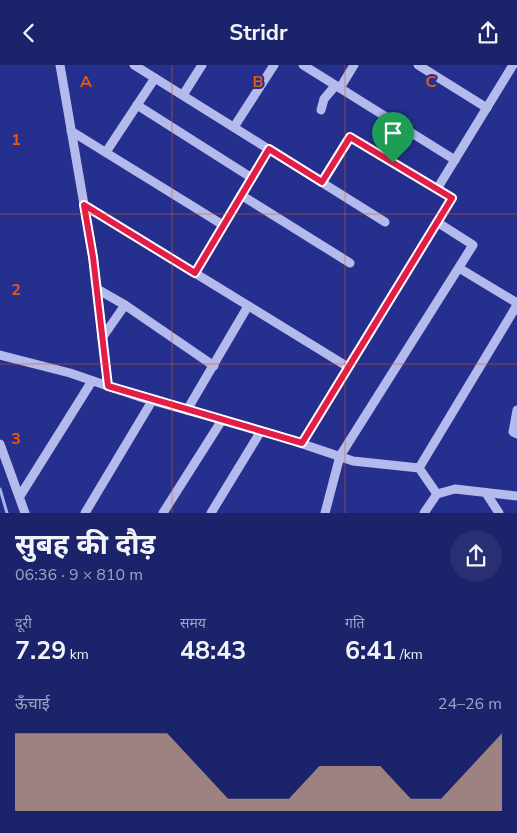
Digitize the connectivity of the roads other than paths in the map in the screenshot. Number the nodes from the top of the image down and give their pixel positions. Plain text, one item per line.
1 (60, 65) edge
2 (134, 65) edge
3 (202, 65) edge
4 (274, 65) edge
5 (303, 65) edge
6 (354, 65) edge
7 (418, 65) edge
8 (513, 65) edge
9 (155, 78) junction
10 (337, 87) junction
11 (183, 95) junction
12 (137, 105) junction
13 (486, 108) junction
14 (321, 110) dead end
15 (234, 127) junction
16 (71, 131) junction
17 (269, 149) junction
18 (106, 152) junction
19 (454, 160) junction
20 (252, 178) junction
21 (322, 182) junction
22 (437, 189) junction
23 (242, 195) junction
24 (84, 205) junction
25 (385, 221) dead end
26 (437, 222) junction
27 (224, 225) junction
28 (350, 263) dead end
29 (459, 268) junction
30 (195, 273) junction
31 (97, 289) junction
32 (517, 304) edge
33 (125, 305) junction
34 (248, 306) junction
35 (102, 339) junction
36 (0, 355) edge
37 (214, 365) junction
38 (348, 367) junction
39 (92, 381) junction
40 (108, 386) junction
41 (152, 401) junction
42 (517, 410) edge
43 (187, 411) junction
44 (222, 420) junction
45 (261, 431) junction
46 (517, 434) edge
47 (302, 443) junction
48 (0, 444) edge
49 (340, 456) junction
50 (419, 468) junction
51 (436, 493) junction
52 (486, 493) junction
53 (20, 496) junction
54 (517, 497) edge
55 (25, 513) edge
56 (85, 513) edge
57 (163, 513) edge
58 (211, 513) edge
59 (325, 513) edge
60 (424, 513) edge
61 (499, 513) edge

1 - 16 street
2 - 9 street
3 - 11 street
4 - 15 street
5 - 10 street
6 - 10 street
7 - 13 street
8 - 13 street
9 - 11 street
9 - 12 street
10 - 14 street
10 - 19 street
11 - 15 street
12 - 18 street
12 - 20 street
13 - 19 street
15 - 17 street
16 - 18 street
16 - 24 street
17 - 20 street
17 - 21 street
18 - 27 street
19 - 22 street
20 - 23 street
21 - 22 street
21 - 25 street
22 - 26 street
23 - 27 street
23 - 28 street
24 - 30 street
24 - 31 street
26 - 29 street
26 - 38 street
27 - 30 street
29 - 32 street
29 - 49 street
30 - 34 street
31 - 33 street
31 - 35 street
32 - 50 street
33 - 35 street
33 - 37 street
34 - 37 street
34 - 38 street
35 - 40 street
36 - 39 street
37 - 43 street
38 - 47 street
39 - 40 street
39 - 53 street
40 - 41 street
41 - 43 street
41 - 56 street
42 - 46 street
43 - 44 street
44 - 45 street
44 - 57 street
45 - 47 street
45 - 58 street
47 - 49 street
48 - 53 street
49 - 50 street
49 - 59 street
50 - 51 street
51 - 52 street
51 - 60 street
52 - 54 street
52 - 61 street
53 - 55 street

